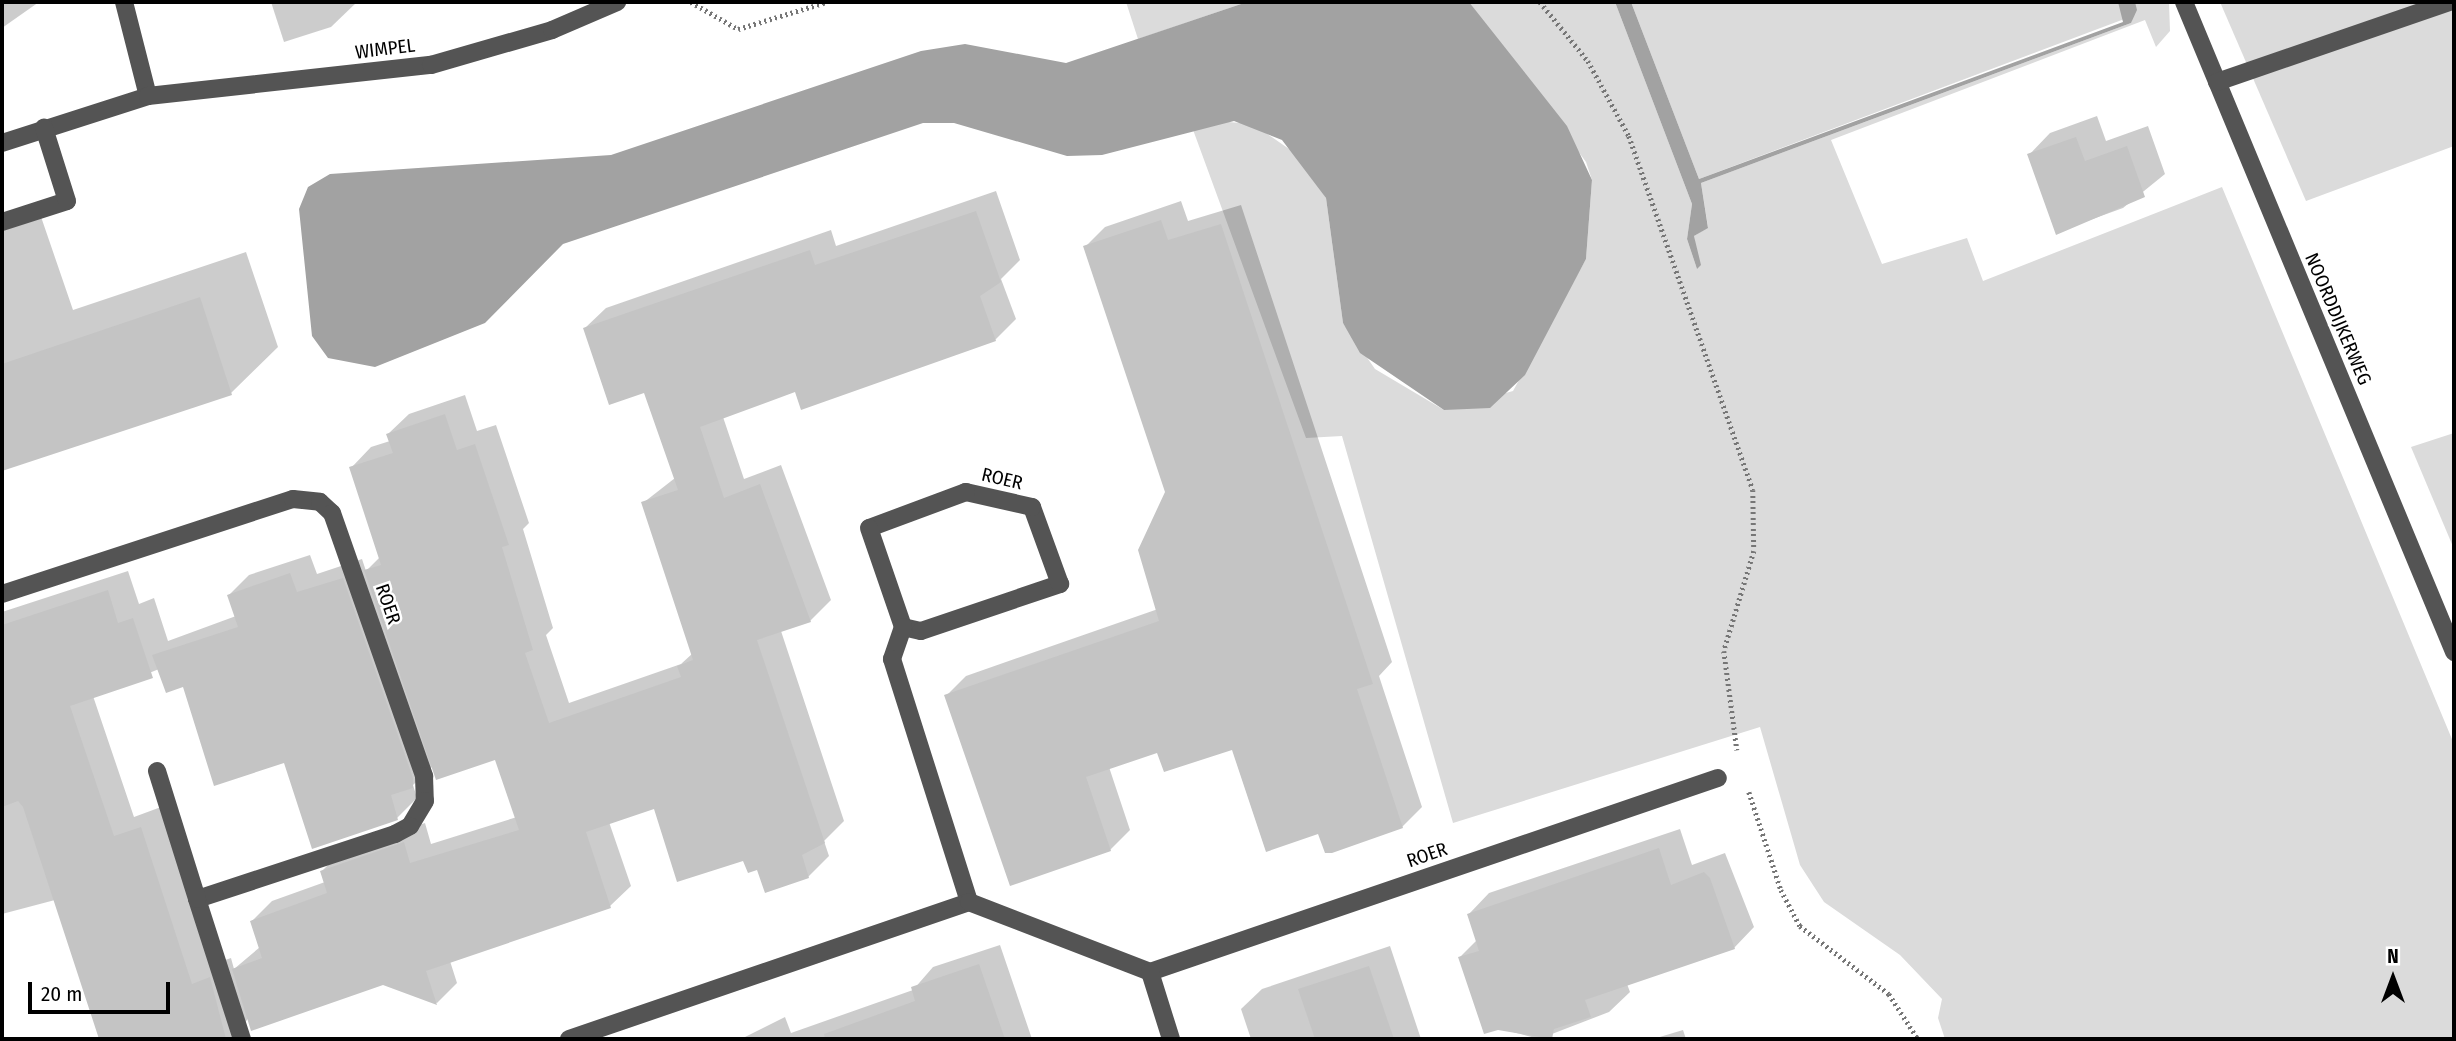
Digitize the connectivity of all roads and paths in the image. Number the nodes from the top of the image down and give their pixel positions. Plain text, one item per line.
1 (124, 2) edge
2 (617, 2) edge
3 (691, 2) edge
4 (827, 2) edge
5 (1540, 2) edge
6 (2184, 2) edge
7 (2449, 2) edge
8 (2217, 82) junction
9 (148, 96) junction
10 (44, 128) junction
11 (2, 143) edge
12 (2, 222) edge
13 (2, 594) edge
14 (903, 627) junction
15 (2454, 652) edge
16 (1739, 757) dead end
17 (157, 771) dead end
18 (1718, 778) dead end
19 (1746, 784) dead end
20 (197, 899) junction
21 (969, 902) junction
22 (1150, 972) junction
23 (242, 1039) edge
24 (569, 1039) edge
25 (1171, 1039) edge
26 (1918, 1039) edge

1 - 9 street
2 - 9 street, WIMPEL
3 - 4 path
5 - 16 path
6 - 8 street, NOORDDIJKERWEG
7 - 8 street
8 - 15 street, NOORDDIJKERWEG
9 - 10 street, WIMPEL
10 - 11 street, WIMPEL
10 - 12 street
13 - 20 street, ROER
14 - 14 street, ROER
14 - 21 street
17 - 20 street
18 - 22 street, ROER
19 - 26 path
20 - 23 street
21 - 22 street
21 - 24 street
22 - 25 street

